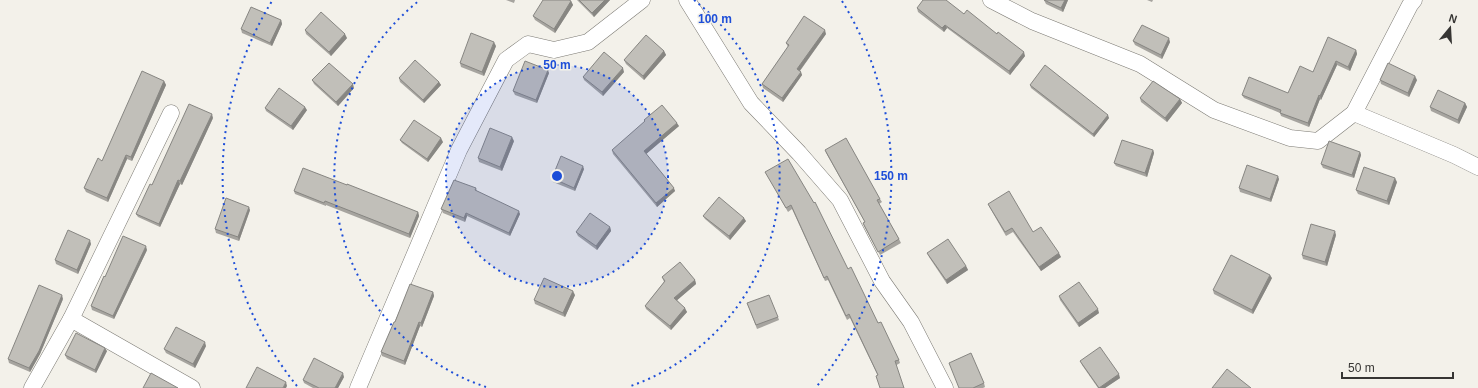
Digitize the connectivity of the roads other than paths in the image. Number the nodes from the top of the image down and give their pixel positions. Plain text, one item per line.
1 (642, 0) edge
2 (688, 0) edge
3 (991, 0) edge
4 (1414, 0) edge
5 (171, 113) dead end
6 (1354, 113) junction
7 (1478, 167) edge
8 (71, 319) junction
9 (32, 388) edge
10 (192, 388) edge
11 (358, 388) edge
12 (945, 388) edge

1 - 11 street
2 - 12 street
3 - 6 street
4 - 6 street
5 - 8 street
6 - 7 street
8 - 9 street
8 - 10 street

